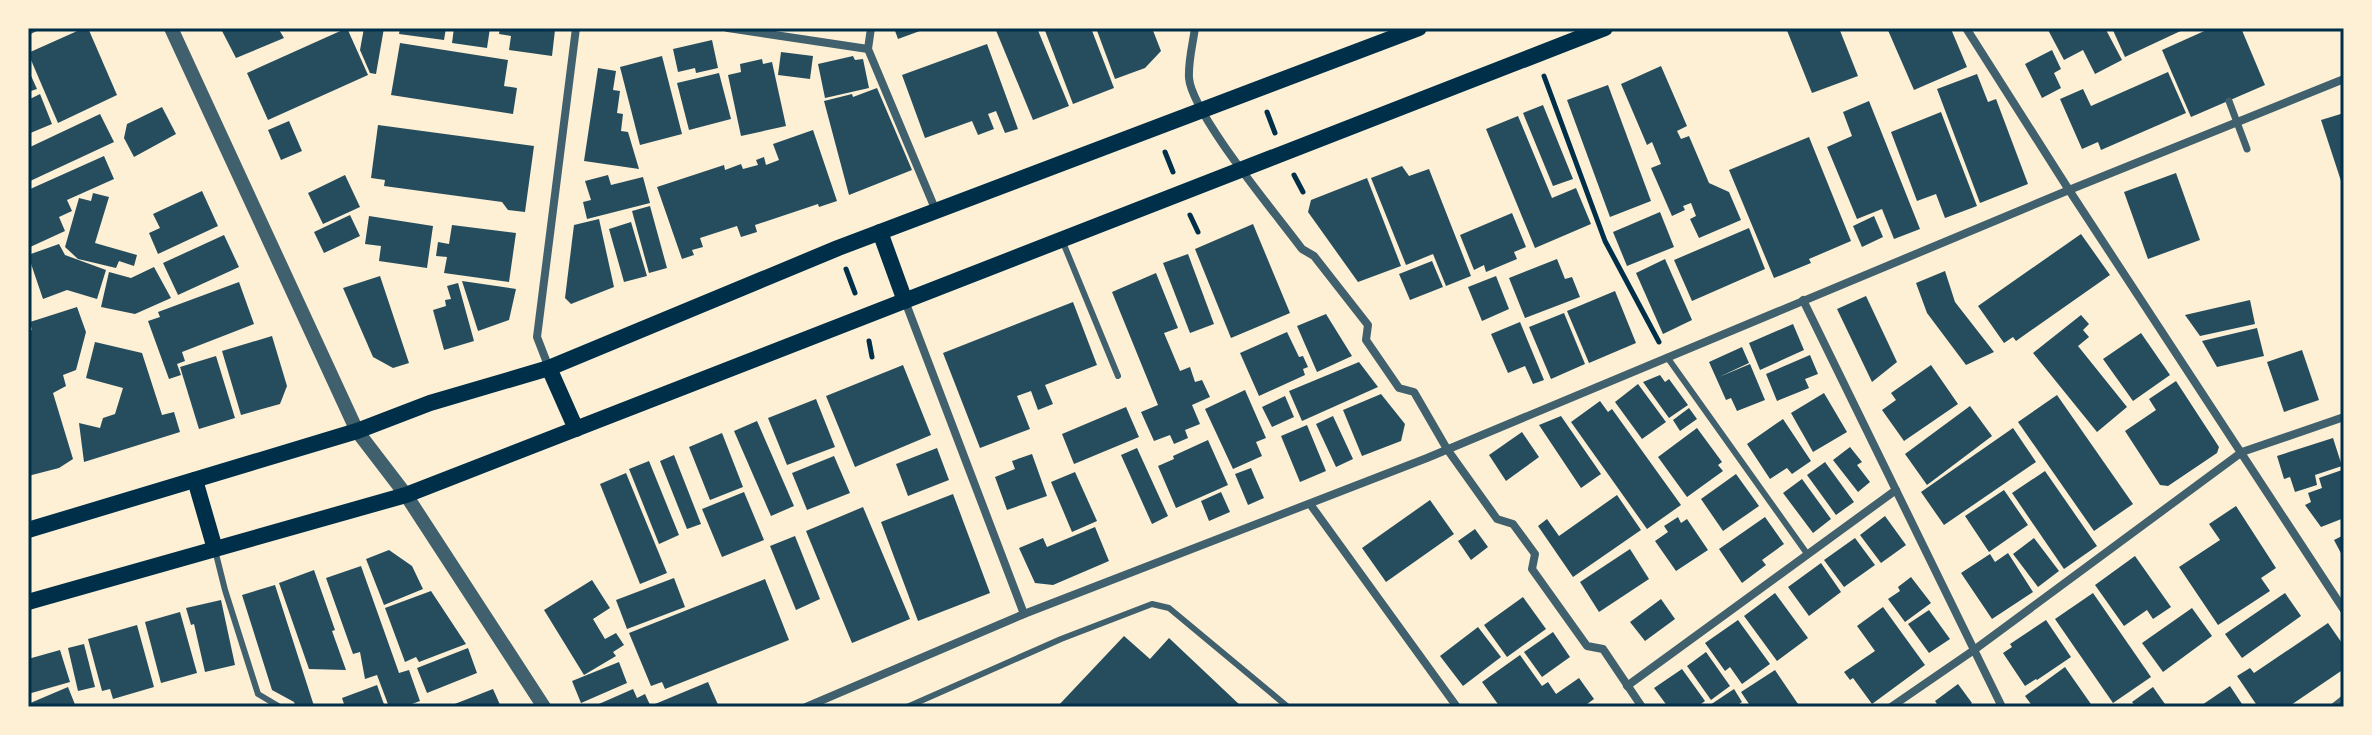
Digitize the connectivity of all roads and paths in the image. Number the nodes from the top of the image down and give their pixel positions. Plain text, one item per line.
1 (34, 28) edge
2 (171, 28) edge
3 (576, 28) edge
4 (728, 28) edge
5 (871, 28) edge
6 (1195, 28) edge
7 (1419, 28) edge
8 (1605, 28) edge
9 (1966, 28) edge
10 (28, 31) edge
11 (868, 49) junction
12 (1537, 55) junction
13 (2344, 79) edge
14 (1259, 89) junction
15 (2229, 101) dead end
16 (1203, 111) junction
17 (1157, 127) junction
18 (2247, 149) dead end
19 (1282, 153) junction
20 (1241, 170) junction
21 (2069, 190) junction
22 (1303, 192) dead end
23 (1180, 193) junction
24 (936, 211) junction
25 (880, 232) junction
26 (1198, 232) dead end
27 (1062, 240) junction
28 (838, 248) junction
29 (1803, 300) junction
30 (905, 301) junction
31 (865, 317) junction
32 (872, 357) dead end
33 (1667, 357) junction
34 (549, 368) junction
35 (1118, 376) dead end
36 (2344, 417) edge
37 (576, 429) junction
38 (357, 431) junction
39 (1447, 449) junction
40 (2242, 452) junction
41 (195, 480) junction
42 (1896, 490) junction
43 (406, 495) junction
44 (1310, 504) junction
45 (28, 530) edge
46 (215, 549) junction
47 (1808, 555) junction
48 (28, 602) edge
49 (2344, 610) edge
50 (1024, 614) junction
51 (1974, 650) junction
52 (1627, 686) junction
53 (2344, 699) edge
54 (280, 707) edge
55 (544, 707) edge
56 (806, 707) edge
57 (907, 707) edge
58 (1288, 707) edge
59 (1457, 707) edge
60 (1642, 707) edge
61 (1891, 707) edge
62 (2002, 707) edge
63 (2334, 707) edge

1 - 10 street
2 - 38 street
3 - 34 street
4 - 11 street
5 - 11 street
6 - 16 street
7 - 14 main road
8 - 12 main road
9 - 21 street
11 - 24 street
12 - 19 main road
12 - 33 path
13 - 21 street
14 - 16 main road
14 - 19 path
15 - 18 street
16 - 17 main road
16 - 20 street
17 - 23 path
17 - 24 main road
19 - 20 main road
19 - 22 path
20 - 23 main road
20 - 39 street
21 - 29 street
21 - 40 street
23 - 26 path
23 - 27 main road
24 - 25 main road
25 - 28 main road
25 - 30 main road
27 - 30 main road
27 - 35 lane
28 - 31 path
28 - 34 main road
29 - 33 street
29 - 42 street
30 - 31 main road
30 - 50 street
31 - 32 path
31 - 37 main road
33 - 39 street
33 - 47 lane
34 - 37 main road
34 - 38 main road
36 - 40 street
37 - 43 main road
38 - 41 main road
38 - 43 street
39 - 44 street
39 - 52 street
40 - 49 street
40 - 51 street
41 - 45 main road
41 - 46 main road
42 - 47 street
42 - 51 street
43 - 46 main road
43 - 55 street
44 - 50 street
44 - 59 street
46 - 48 main road
46 - 54 lane
47 - 52 street
50 - 56 street
51 - 61 street
51 - 62 street
52 - 60 street
53 - 63 street
57 - 58 lane

